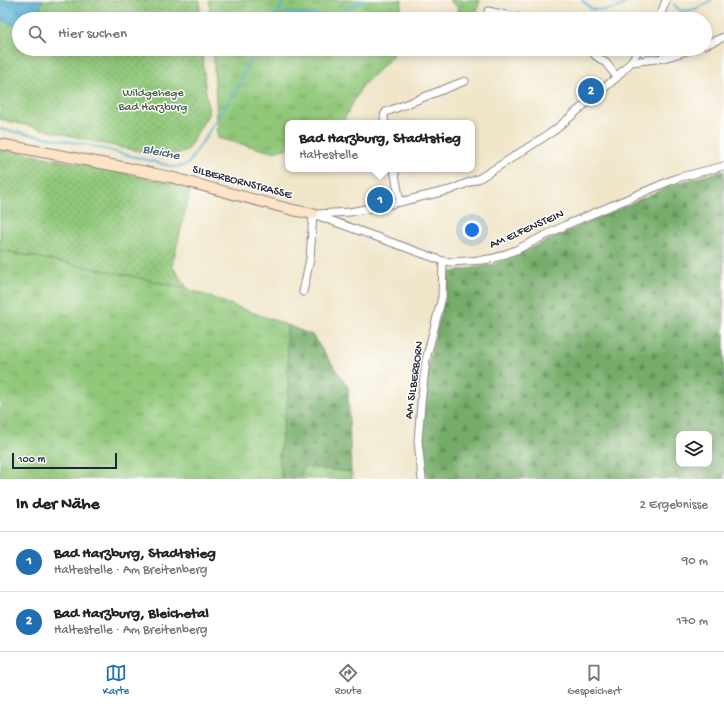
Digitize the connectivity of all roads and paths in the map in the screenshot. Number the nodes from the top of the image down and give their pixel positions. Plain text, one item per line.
1 (666, 0) edge
2 (488, 11) dead end
3 (493, 12) edge
4 (662, 12) edge
5 (724, 37) edge
6 (712, 42) edge
7 (596, 56) edge
8 (635, 56) edge
9 (671, 56) edge
10 (631, 62) junction
11 (617, 77) junction
12 (465, 82) dead end
13 (384, 120) edge
14 (0, 144) edge
15 (724, 166) edge
16 (395, 172) edge
17 (400, 202) junction
18 (313, 214) junction
19 (444, 261) junction
20 (303, 292) dead end
21 (422, 479) edge

1 - 4 street
2 - 3 street
5 - 6 street
7 - 11 street
8 - 10 street
9 - 10 street
10 - 11 street
11 - 17 street
12 - 13 street
14 - 18 street, SILBERBORNSTRASSE
15 - 19 street, AM ELFENSTEIN
16 - 17 street
17 - 18 street
18 - 19 street, AM ELFENSTEIN
18 - 20 street
19 - 21 street, AM SILBERBORN

